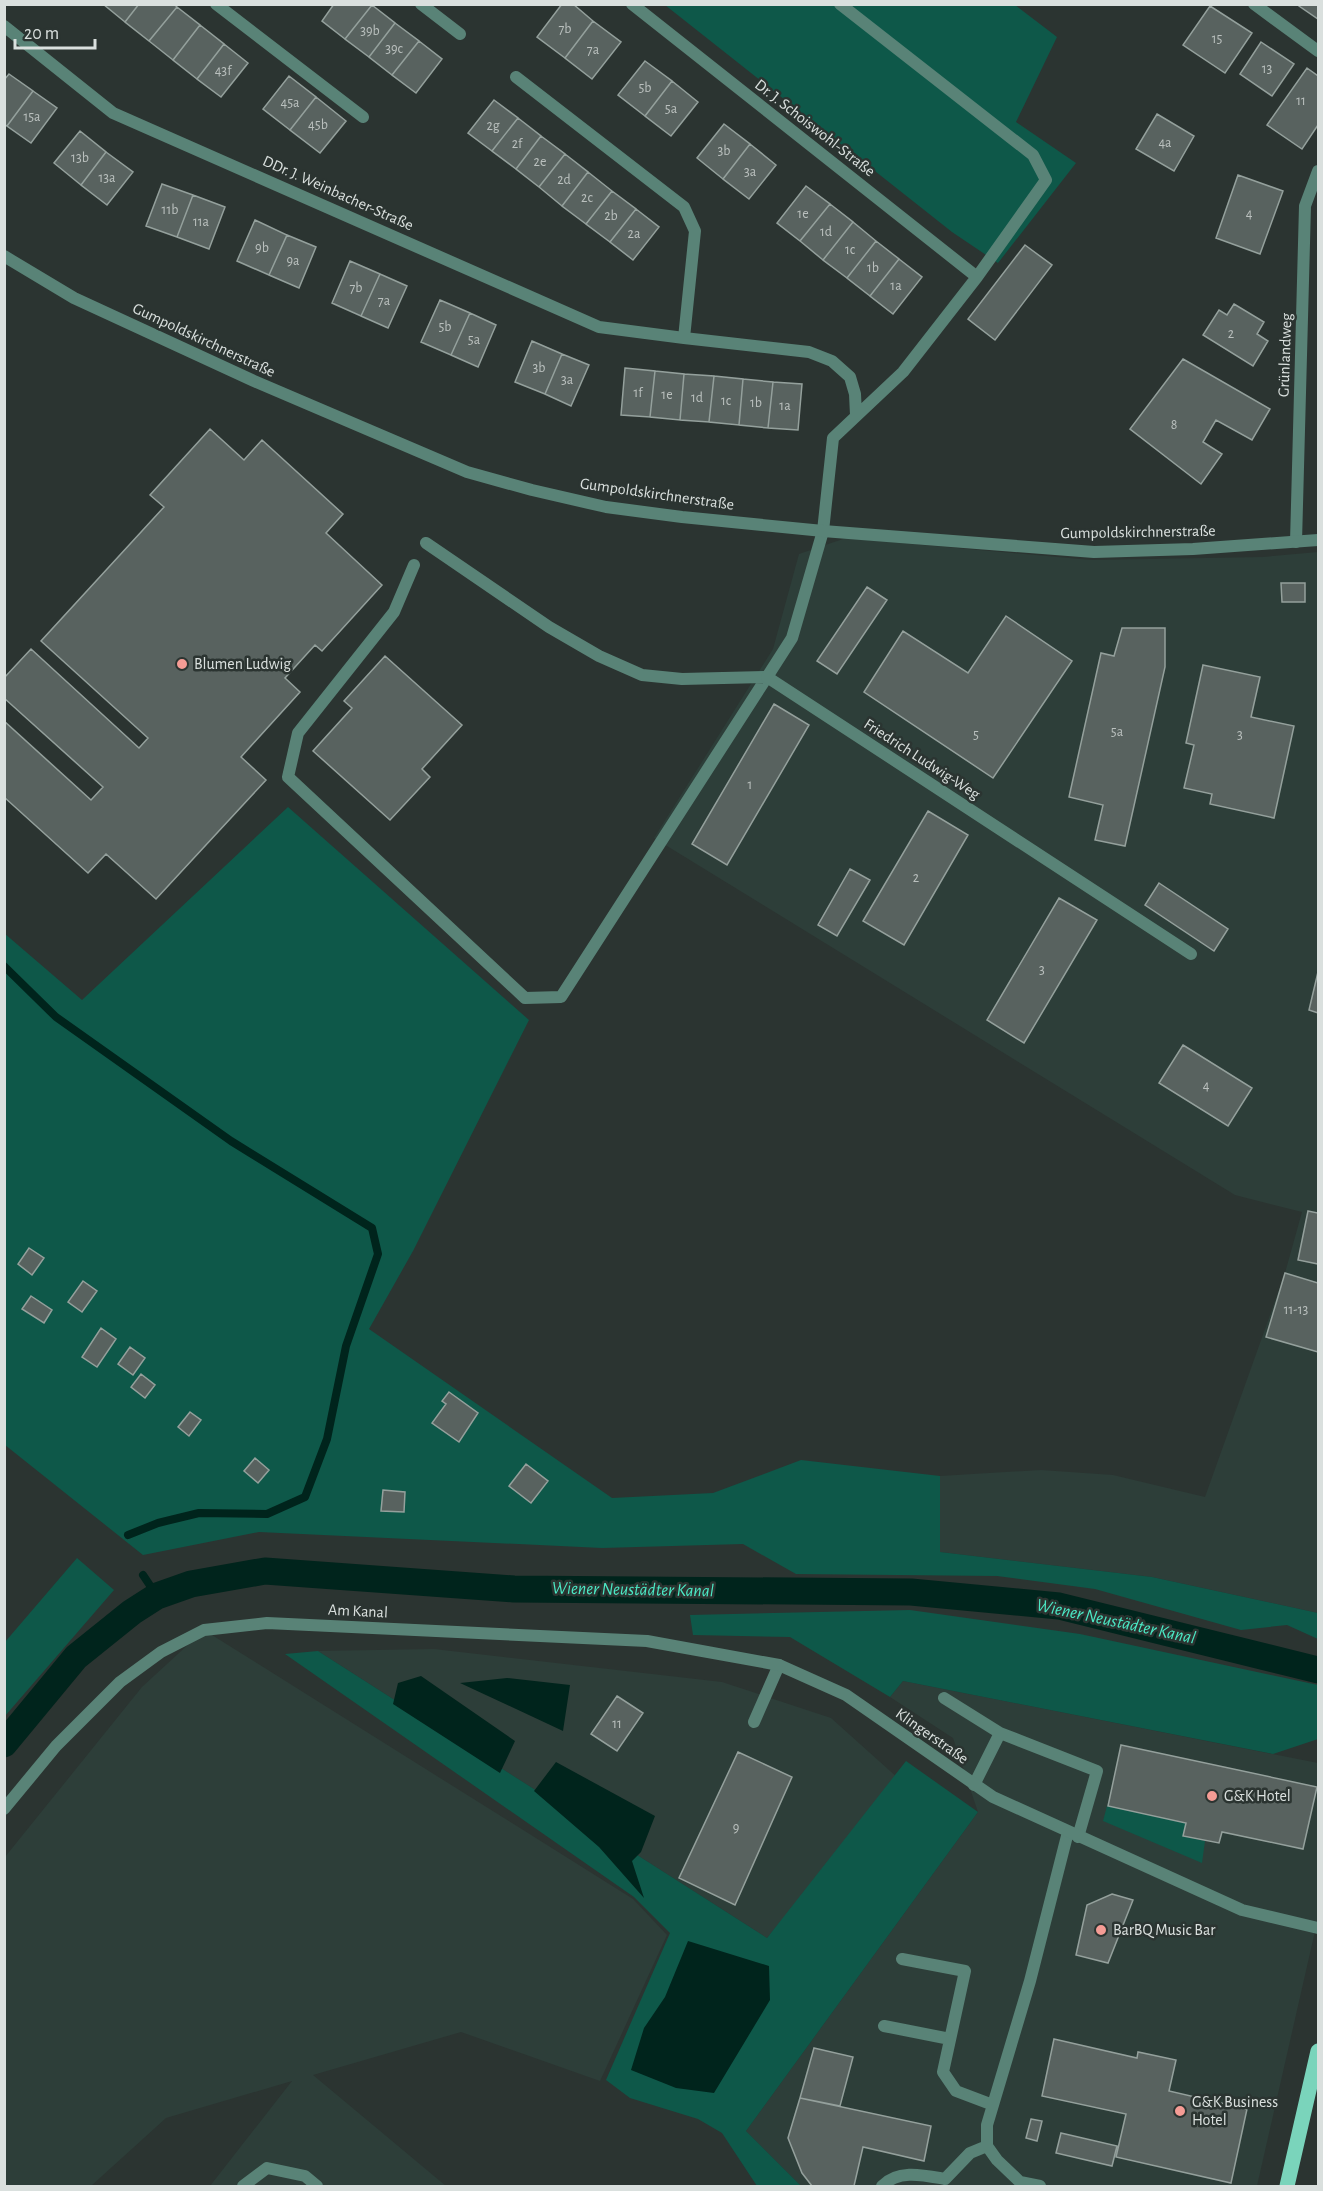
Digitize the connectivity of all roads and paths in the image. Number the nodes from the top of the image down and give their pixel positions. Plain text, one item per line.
1 (216, 4) edge
2 (421, 4) edge
3 (632, 4) edge
4 (840, 4) edge
5 (1254, 4) edge
6 (4, 26) edge
7 (459, 34) dead end
8 (1318, 51) edge
9 (516, 77) dead end
10 (363, 117) dead end
11 (1318, 171) edge
12 (4, 256) edge
13 (977, 277) junction
14 (684, 338) junction
15 (856, 415) junction
16 (823, 531) junction
17 (1318, 540) edge
18 (1296, 542) junction
19 (426, 543) dead end
20 (414, 565) dead end
21 (767, 677) junction
22 (1191, 954) dead end
23 (779, 1665) junction
24 (944, 1698) dead end
25 (754, 1722) dead end
26 (1000, 1733) junction
27 (974, 1785) junction
28 (4, 1809) edge
29 (1073, 1834) junction
30 (1318, 1928) edge
31 (902, 1959) dead end
32 (884, 2026) dead end
33 (950, 2039) junction
34 (1318, 2051) edge
35 (993, 2106) junction
36 (987, 2145) junction
37 (243, 2187) edge
38 (316, 2187) edge
39 (882, 2187) edge
40 (1040, 2187) edge
41 (1287, 2187) edge

1 - 10 street
2 - 7 street
3 - 13 street, Dr. J. Schoiswohl-Straße
4 - 13 street
5 - 8 street
6 - 14 street, DDr. J. Weinbacher-Straße
9 - 14 street
11 - 18 street, Grünlandweg
12 - 16 street, Gumpoldskirchnerstraße
13 - 15 street
14 - 15 street, DDr. J. Weinbacher-Straße
15 - 16 street
16 - 18 street, Gumpoldskirchnerstraße
16 - 21 street
17 - 18 street, Gumpoldskirchnerstraße
19 - 21 street
20 - 21 street
21 - 22 street, Friedrich Ludwig-Weg
23 - 25 street
23 - 27 street, Klingerstraße
23 - 28 street, Am Kanal
24 - 26 street
26 - 27 street
26 - 29 street
27 - 29 street, Klingerstraße
29 - 30 street, Klingerstraße
29 - 35 street
31 - 33 street
32 - 33 street
33 - 35 street
34 - 41 main road
35 - 36 street
36 - 39 street
36 - 40 street
37 - 38 street

